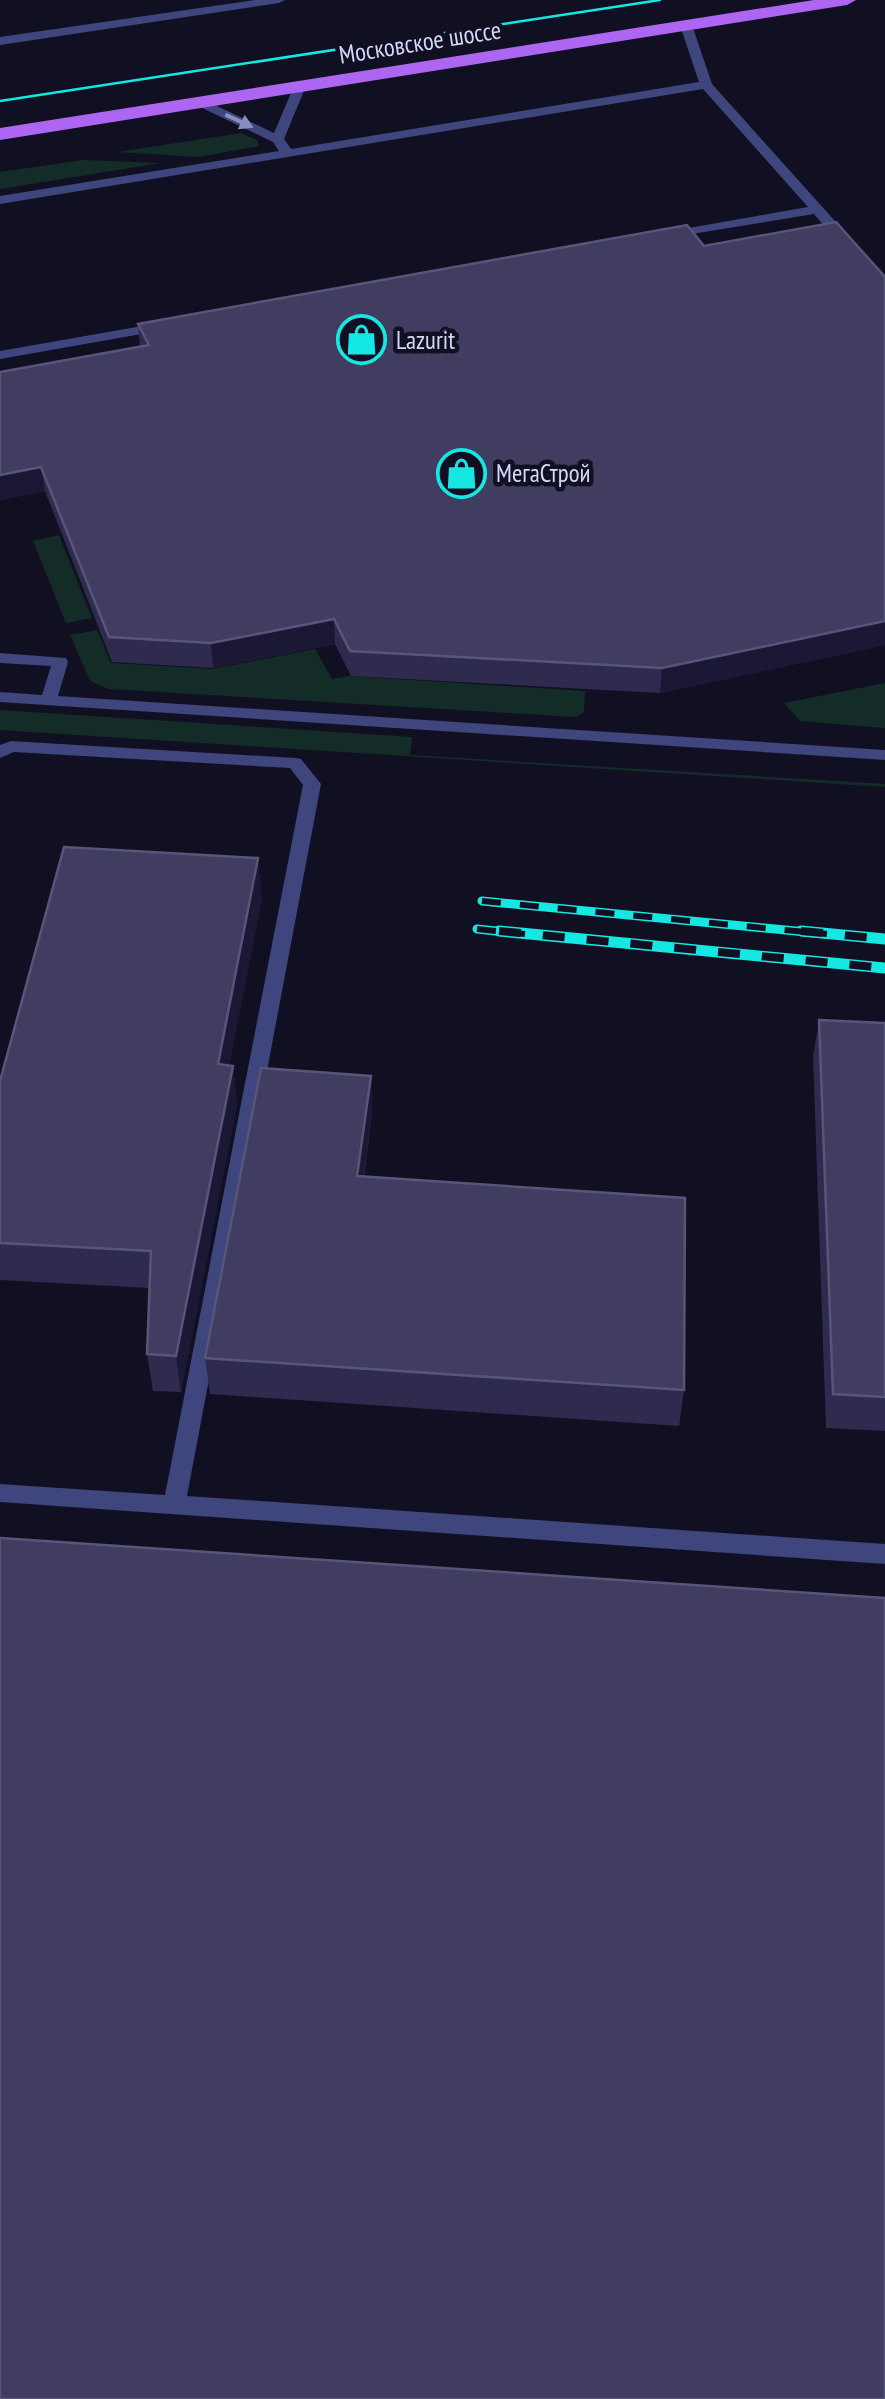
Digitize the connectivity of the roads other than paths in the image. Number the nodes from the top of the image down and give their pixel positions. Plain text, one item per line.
1 (279, 0) edge
2 (847, 0) edge
3 (686, 25) junction
4 (0, 41) edge
5 (706, 85) junction
6 (300, 86) junction
7 (200, 102) junction
8 (0, 134) edge
9 (278, 139) junction
10 (287, 153) junction
11 (0, 200) edge
12 (817, 209) junction
13 (649, 239) edge
14 (862, 260) edge
15 (172, 324) edge
16 (0, 355) edge
17 (0, 658) edge
18 (0, 697) edge
19 (48, 700) junction
20 (0, 753) edge
21 (885, 755) edge
22 (0, 1493) edge
23 (174, 1505) junction
24 (885, 1554) edge

1 - 4 street
2 - 3 main road, Московское шоссе
3 - 5 street
3 - 6 main road, Московское шоссе
5 - 10 street
5 - 12 street
6 - 7 main road, Московское шоссе
6 - 9 street
7 - 8 main road, Московское шоссе
7 -> 9 street
9 - 10 street
10 - 11 street
12 - 13 street
12 - 14 street
15 - 16 street
17 - 19 street
18 - 19 street
19 - 21 street
20 - 23 street
22 - 23 street
23 - 24 street

